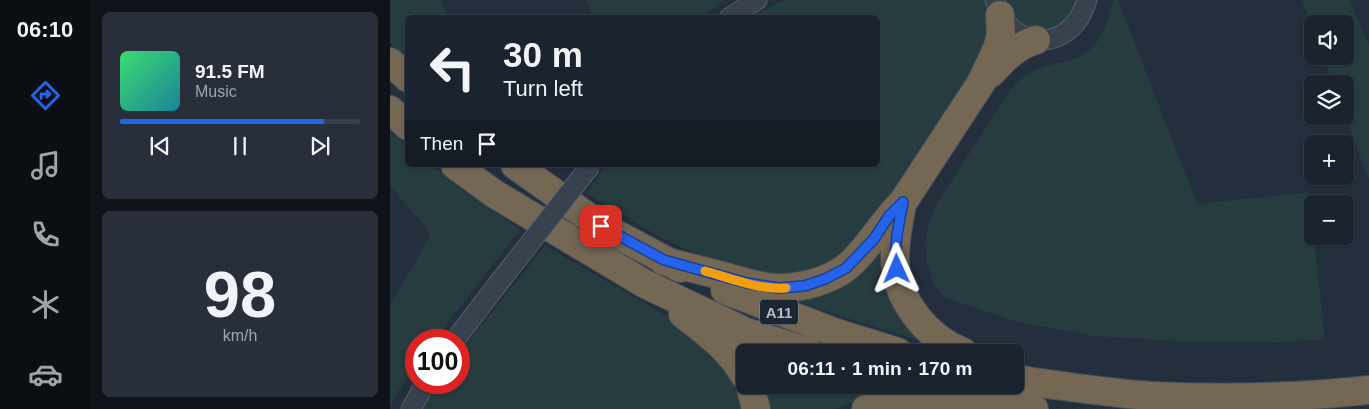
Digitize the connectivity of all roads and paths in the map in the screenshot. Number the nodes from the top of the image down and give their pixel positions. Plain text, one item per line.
1 (757, 0) edge
2 (1086, 0) edge
3 (996, 4) edge
4 (734, 15) edge
5 (1036, 40) junction
6 (390, 62) edge
7 (405, 75) edge
8 (981, 83) junction
9 (390, 110) edge
10 (405, 123) edge
11 (458, 167) edge
12 (518, 167) edge
13 (589, 167) edge
14 (903, 202) junction
15 (664, 260) junction
16 (645, 284) junction
17 (464, 329) edge
18 (784, 344) edge
19 (872, 344) edge
20 (948, 344) edge
21 (736, 362) edge
22 (1024, 378) edge
23 (1369, 390) edge
24 (419, 394) edge
25 (752, 394) edge
26 (950, 394) edge
27 (411, 409) edge
28 (756, 409) edge
29 (866, 409) edge
30 (950, 409) edge
31 (1034, 409) edge

1 - 4 street
2 - 5 street
3 - 5 street
3 - 8 highway
5 - 8 highway
6 - 7 highway
8 - 14 highway
9 - 10 highway
11 - 16 highway, A11
12 - 15 highway, A11
13 - 17 street, bridge
14 - 15 highway
14 - 20 highway
15 - 19 highway, A11
16 - 18 highway, A11
16 - 21 highway
22 - 23 highway
24 - 27 street
25 - 28 highway
26 - 31 highway
29 - 30 highway

